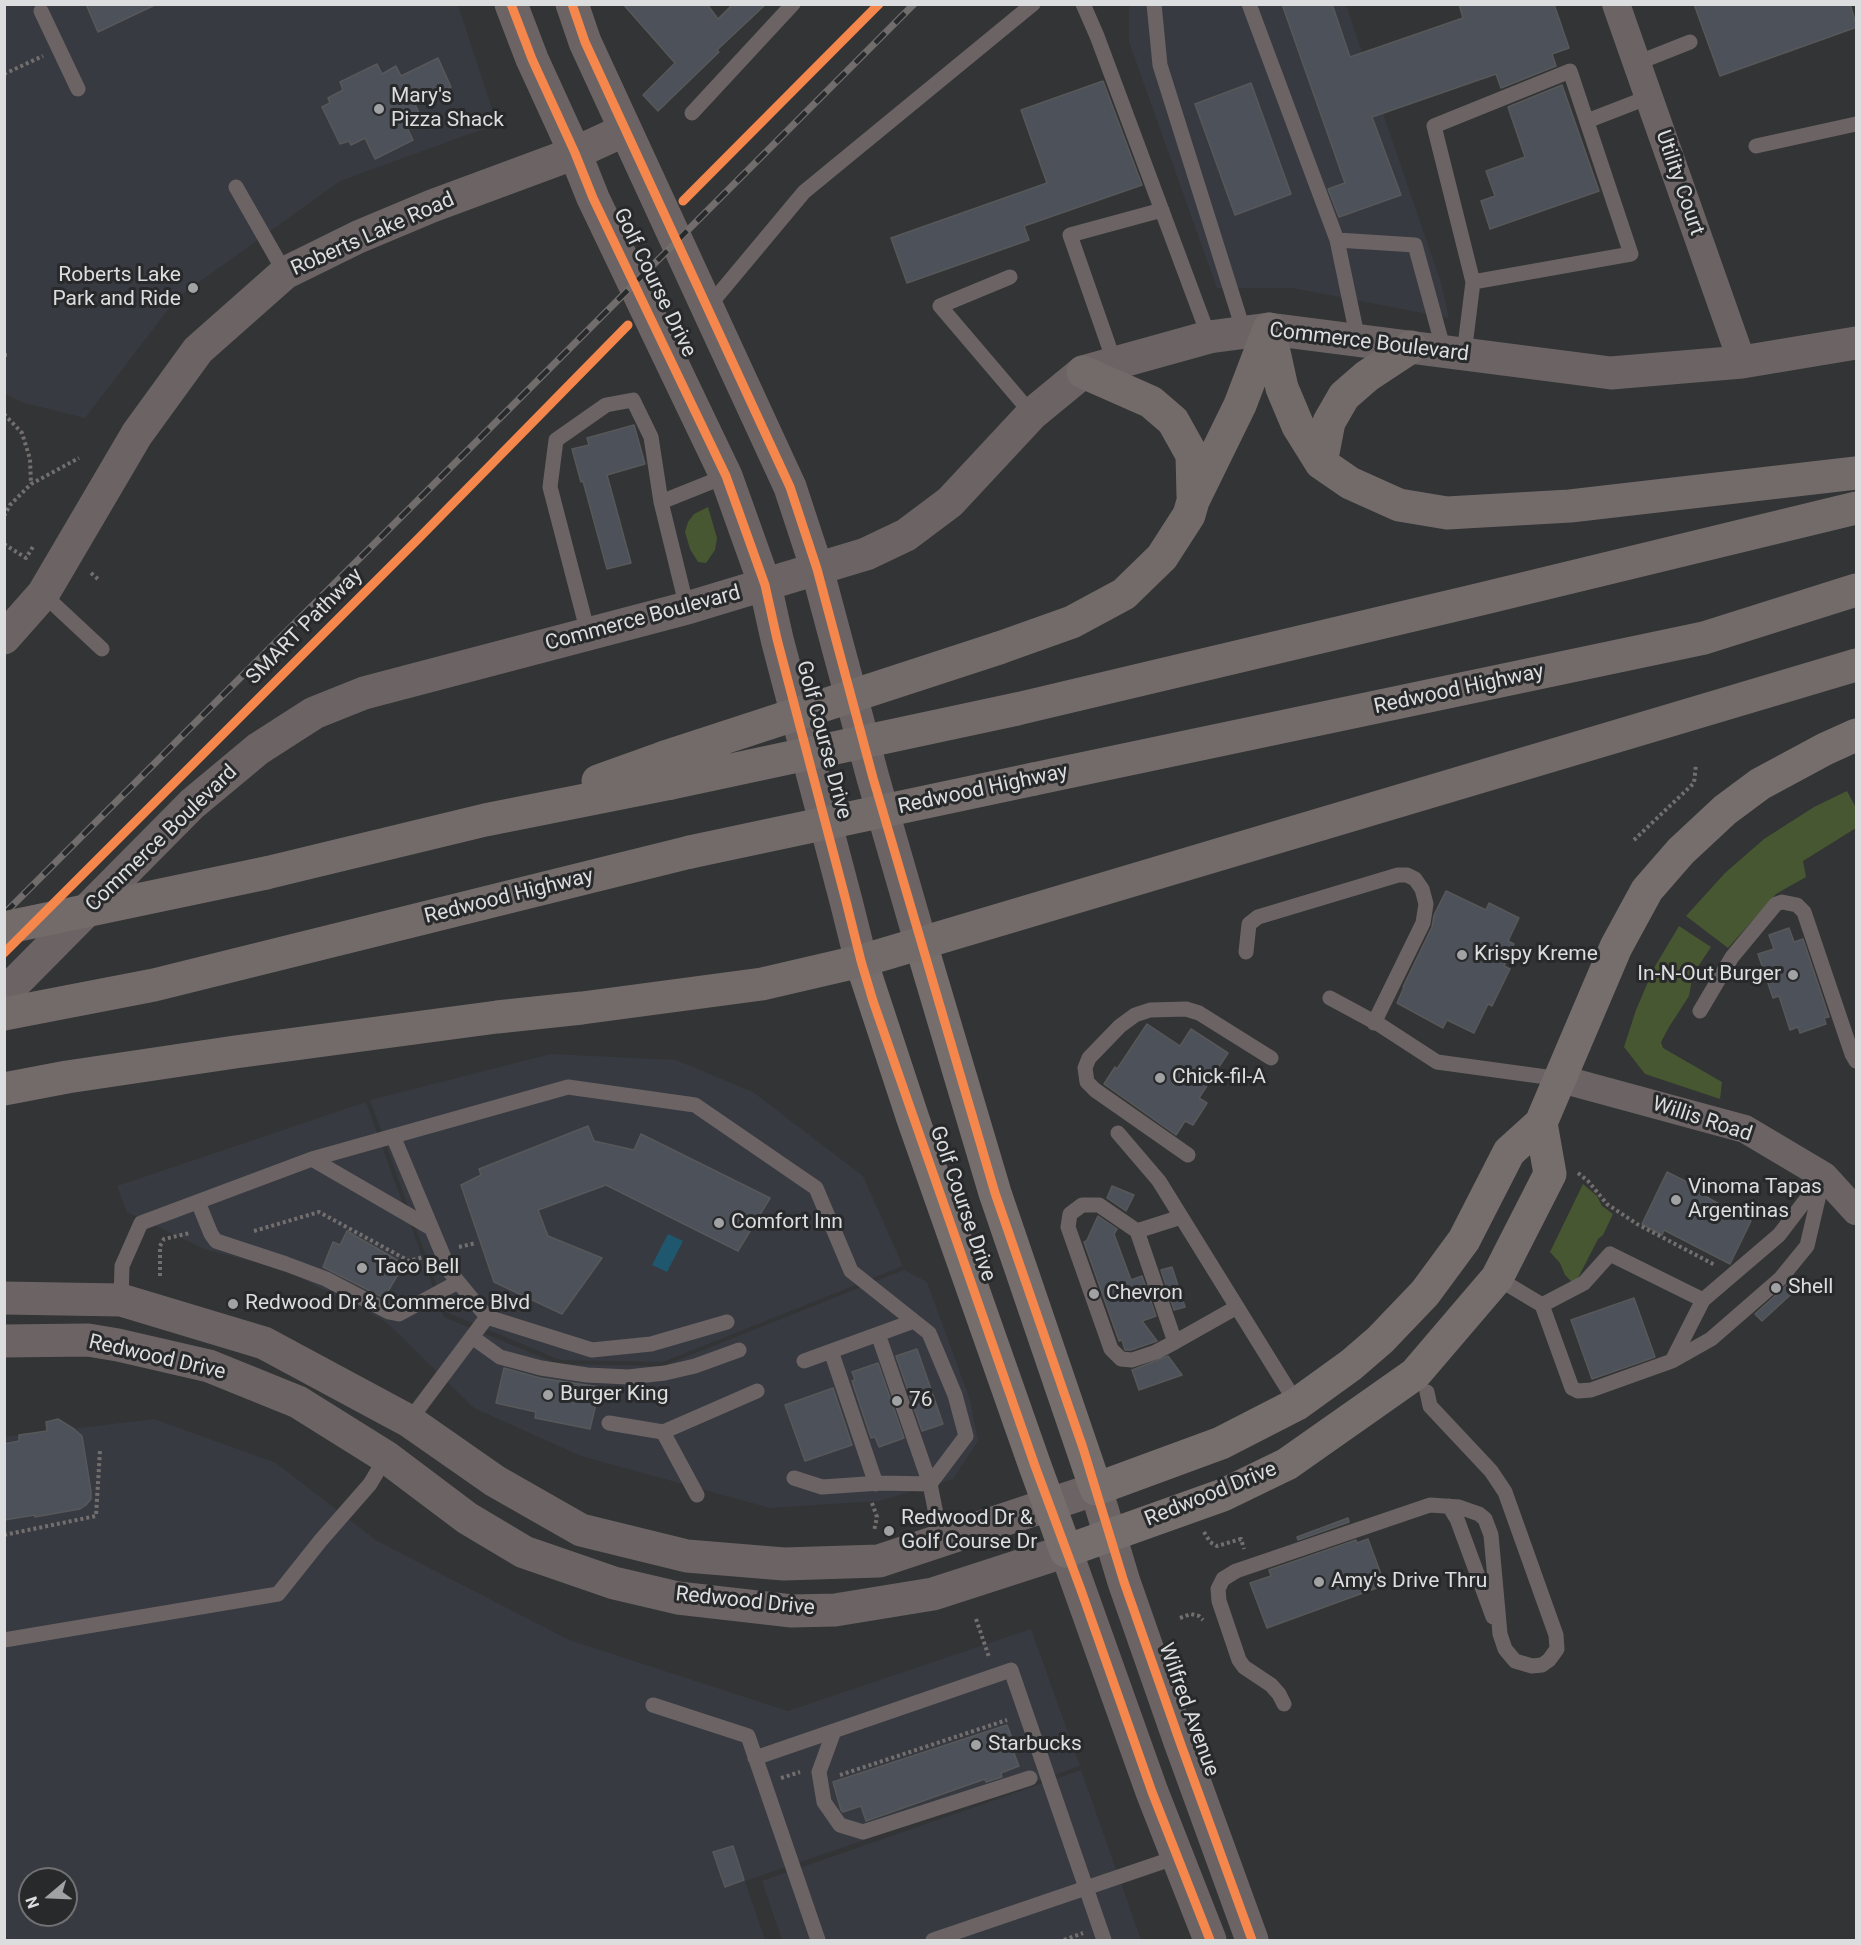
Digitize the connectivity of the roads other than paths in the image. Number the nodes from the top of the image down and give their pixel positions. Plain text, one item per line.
1 (511, 4) edge
2 (572, 4) edge
3 (793, 4) edge
4 (1033, 4) edge
5 (1083, 4) edge
6 (1154, 4) edge
7 (1249, 4) edge
8 (1616, 4) edge
9 (41, 11) dead end
10 (1690, 42) dead end
11 (1637, 63) junction
12 (78, 89) dead end
13 (1649, 97) junction
14 (692, 113) dead end
15 (1587, 121) junction
16 (1857, 124) edge
17 (625, 130) junction
18 (1756, 146) dead end
19 (575, 153) junction
20 (236, 187) dead end
21 (1162, 210) junction
22 (1337, 240) junction
23 (285, 273) junction
24 (1010, 277) dead end
25 (1473, 282) junction
26 (708, 307) junction
27 (1257, 331) junction
28 (1209, 337) junction
29 (1358, 340) junction
30 (1857, 343) edge
31 (1411, 347) junction
32 (1454, 352) junction
33 (1742, 362) junction
34 (1115, 364) junction
35 (1083, 372) junction
36 (1032, 414) junction
37 (1321, 463) junction
38 (1857, 473) edge
39 (726, 476) junction
40 (1193, 501) junction
41 (661, 502) junction
42 (1857, 507) edge
43 (817, 569) junction
44 (765, 585) junction
45 (1857, 590) edge
46 (43, 594) junction
47 (687, 608) junction
48 (588, 633) junction
49 (4, 638) edge
50 (102, 649) dead end
51 (1857, 665) edge
52 (1854, 742) edge
53 (668, 770) junction
54 (4, 928) edge
55 (921, 944) junction
56 (1246, 952) dead end
57 (861, 961) junction
58 (4, 994) edge
59 (1330, 998) dead end
60 (1700, 1011) dead end
61 (4, 1014) edge
62 (1374, 1023) junction
63 (1270, 1058) dead end
64 (1857, 1061) edge
65 (1561, 1079) junction
66 (4, 1089) edge
67 (1541, 1123) junction
68 (1118, 1133) dead end
69 (393, 1136) junction
70 (1188, 1155) dead end
71 (312, 1159) junction
72 (1824, 1176) junction
73 (198, 1202) junction
74 (1857, 1211) edge
75 (1181, 1217) junction
76 (431, 1228) junction
77 (1137, 1231) junction
78 (1497, 1278) junction
79 (458, 1282) junction
80 (4, 1298) edge
81 (121, 1300) junction
82 (1703, 1300) junction
83 (1542, 1305) junction
84 (1237, 1307) junction
85 (487, 1317) junction
86 (914, 1321) junction
87 (727, 1322) dead end
88 (878, 1334) junction
89 (472, 1337) junction
90 (4, 1341) edge
91 (1174, 1342) junction
92 (118, 1345) junction
93 (738, 1350) dead end
94 (831, 1351) junction
95 (804, 1361) dead end
96 (1672, 1361) junction
97 (757, 1391) dead end
98 (1427, 1392) dead end
99 (1298, 1404) junction
100 (409, 1421) junction
101 (609, 1423) dead end
102 (663, 1432) junction
103 (386, 1457) junction
104 (794, 1478) dead end
105 (930, 1484) junction
106 (1096, 1489) junction
107 (872, 1490) junction
108 (697, 1495) dead end
109 (1049, 1505) junction
110 (1449, 1506) junction
111 (1110, 1534) junction
112 (941, 1539) junction
113 (1066, 1551) junction
114 (687, 1556) junction
115 (678, 1598) junction
116 (1500, 1634) junction
117 (4, 1640) edge
118 (1284, 1704) dead end
119 (653, 1705) dead end
120 (834, 1731) junction
121 (755, 1758) junction
122 (1030, 1778) dead end
123 (1178, 1857) junction
124 (1086, 1888) junction
125 (818, 1941) edge
126 (933, 1941) edge
127 (1104, 1941) edge
128 (1210, 1941) edge
129 (1252, 1941) edge

1 - 19 street, Golf Course Drive
2 - 17 street, Golf Course Drive
3 - 14 lane
4 - 26 lane
5 - 21 lane
6 - 27 lane
7 - 22 lane
8 - 11 street, Utility Court
9 - 12 lane
10 - 11 lane
11 - 13 street, Utility Court
13 - 15 lane
13 - 33 street, Utility Court
15 - 25 lane
15 - 25 lane
16 - 18 lane
17 - 19 street, Roberts Lake Road
17 - 26 street, Golf Course Drive
19 - 23 street, Roberts Lake Road
19 - 39 street, Golf Course Drive
20 - 23 lane
21 - 28 lane
21 - 34 lane
22 - 29 lane
22 - 32 lane
23 - 46 street, Roberts Lake Road
24 - 36 lane
25 - 32 lane
26 - 43 street, Golf Course Drive
27 - 28 street, Commerce Boulevard
27 - 29 street, Commerce Boulevard
27 - 37 highway
27 - 40 highway
28 - 34 street, Commerce Boulevard
29 - 31 street, Commerce Boulevard
30 - 33 street, Commerce Boulevard
31 - 32 street, Commerce Boulevard
31 - 37 highway
32 - 33 street, Commerce Boulevard
34 - 35 street, Commerce Boulevard
35 - 36 street, Commerce Boulevard
35 - 40 highway
36 - 43 street, Commerce Boulevard
37 - 38 highway
39 - 41 lane
39 - 44 street, Golf Course Drive
40 - 53 highway, bridge
41 - 47 lane
41 - 48 lane
42 - 53 highway, bridge
43 - 44 street, Commerce Boulevard
43 - 55 street, Golf Course Drive
44 - 47 street, Commerce Boulevard
44 - 57 street, Golf Course Drive
45 - 61 highway, Redwood Highway, bridge
46 - 49 street, Roberts Lake Road
46 - 50 lane
47 - 48 street, Commerce Boulevard
48 - 58 street, Commerce Boulevard
51 - 55 highway
52 - 65 main road, Redwood Drive
53 - 54 highway, bridge
55 - 57 highway
55 - 106 main road, Golf Course Drive
56 - 62 lane
57 - 66 highway
57 - 109 main road, Golf Course Drive
59 - 62 lane
60 - 64 lane
62 - 65 lane
63 - 70 lane
65 - 67 main road, Redwood Drive
65 - 72 street, Willis Road
67 - 78 main road, Redwood Drive
67 - 99 main road, Redwood Drive
68 - 75 lane
69 - 71 lane
69 - 76 lane
69 - 86 lane
71 - 73 lane
71 - 76 lane
72 - 74 street, Willis Road
72 - 82 lane
72 - 96 lane
73 - 79 lane
73 - 81 lane
75 - 77 lane
75 - 84 lane
76 - 79 lane
77 - 91 lane
77 - 91 lane
78 - 83 lane
78 - 111 main road, Redwood Drive
79 - 85 lane
80 - 81 street, Redwood Drive
81 - 92 street
81 - 100 street, Redwood Drive
82 - 83 lane
82 - 96 lane
83 - 96 lane
84 - 91 lane
84 - 99 lane
85 - 87 lane
85 - 89 lane
86 - 88 lane
86 - 105 lane
88 - 94 lane
88 - 105 lane
89 - 93 lane
89 - 100 lane
90 - 92 street, Redwood Drive
92 - 103 street, Redwood Drive
94 - 95 lane
94 - 107 lane
97 - 102 lane
98 - 116 lane
99 - 106 main road, Redwood Drive
100 - 103 street
100 - 114 street, Redwood Drive
101 - 102 lane
102 - 108 lane
103 - 115 street, Redwood Drive
103 - 117 lane
104 - 107 lane
105 - 107 lane
105 - 112 lane
106 - 109 street, Redwood Drive
106 - 111 street, Wilfred Avenue
109 - 112 street, Redwood Drive
109 - 113 main road
110 - 116 lane
110 - 116 lane
110 - 118 lane
111 - 113 main road, Redwood Drive
111 - 129 street, Wilfred Avenue
112 - 114 street, Redwood Drive
113 - 115 street, Redwood Drive
113 - 123 street
114 - 115 street
119 - 121 lane
120 - 121 lane
120 - 122 lane
120 - 124 lane
121 - 125 lane
123 - 124 lane
123 - 128 street
124 - 126 lane
124 - 127 lane

